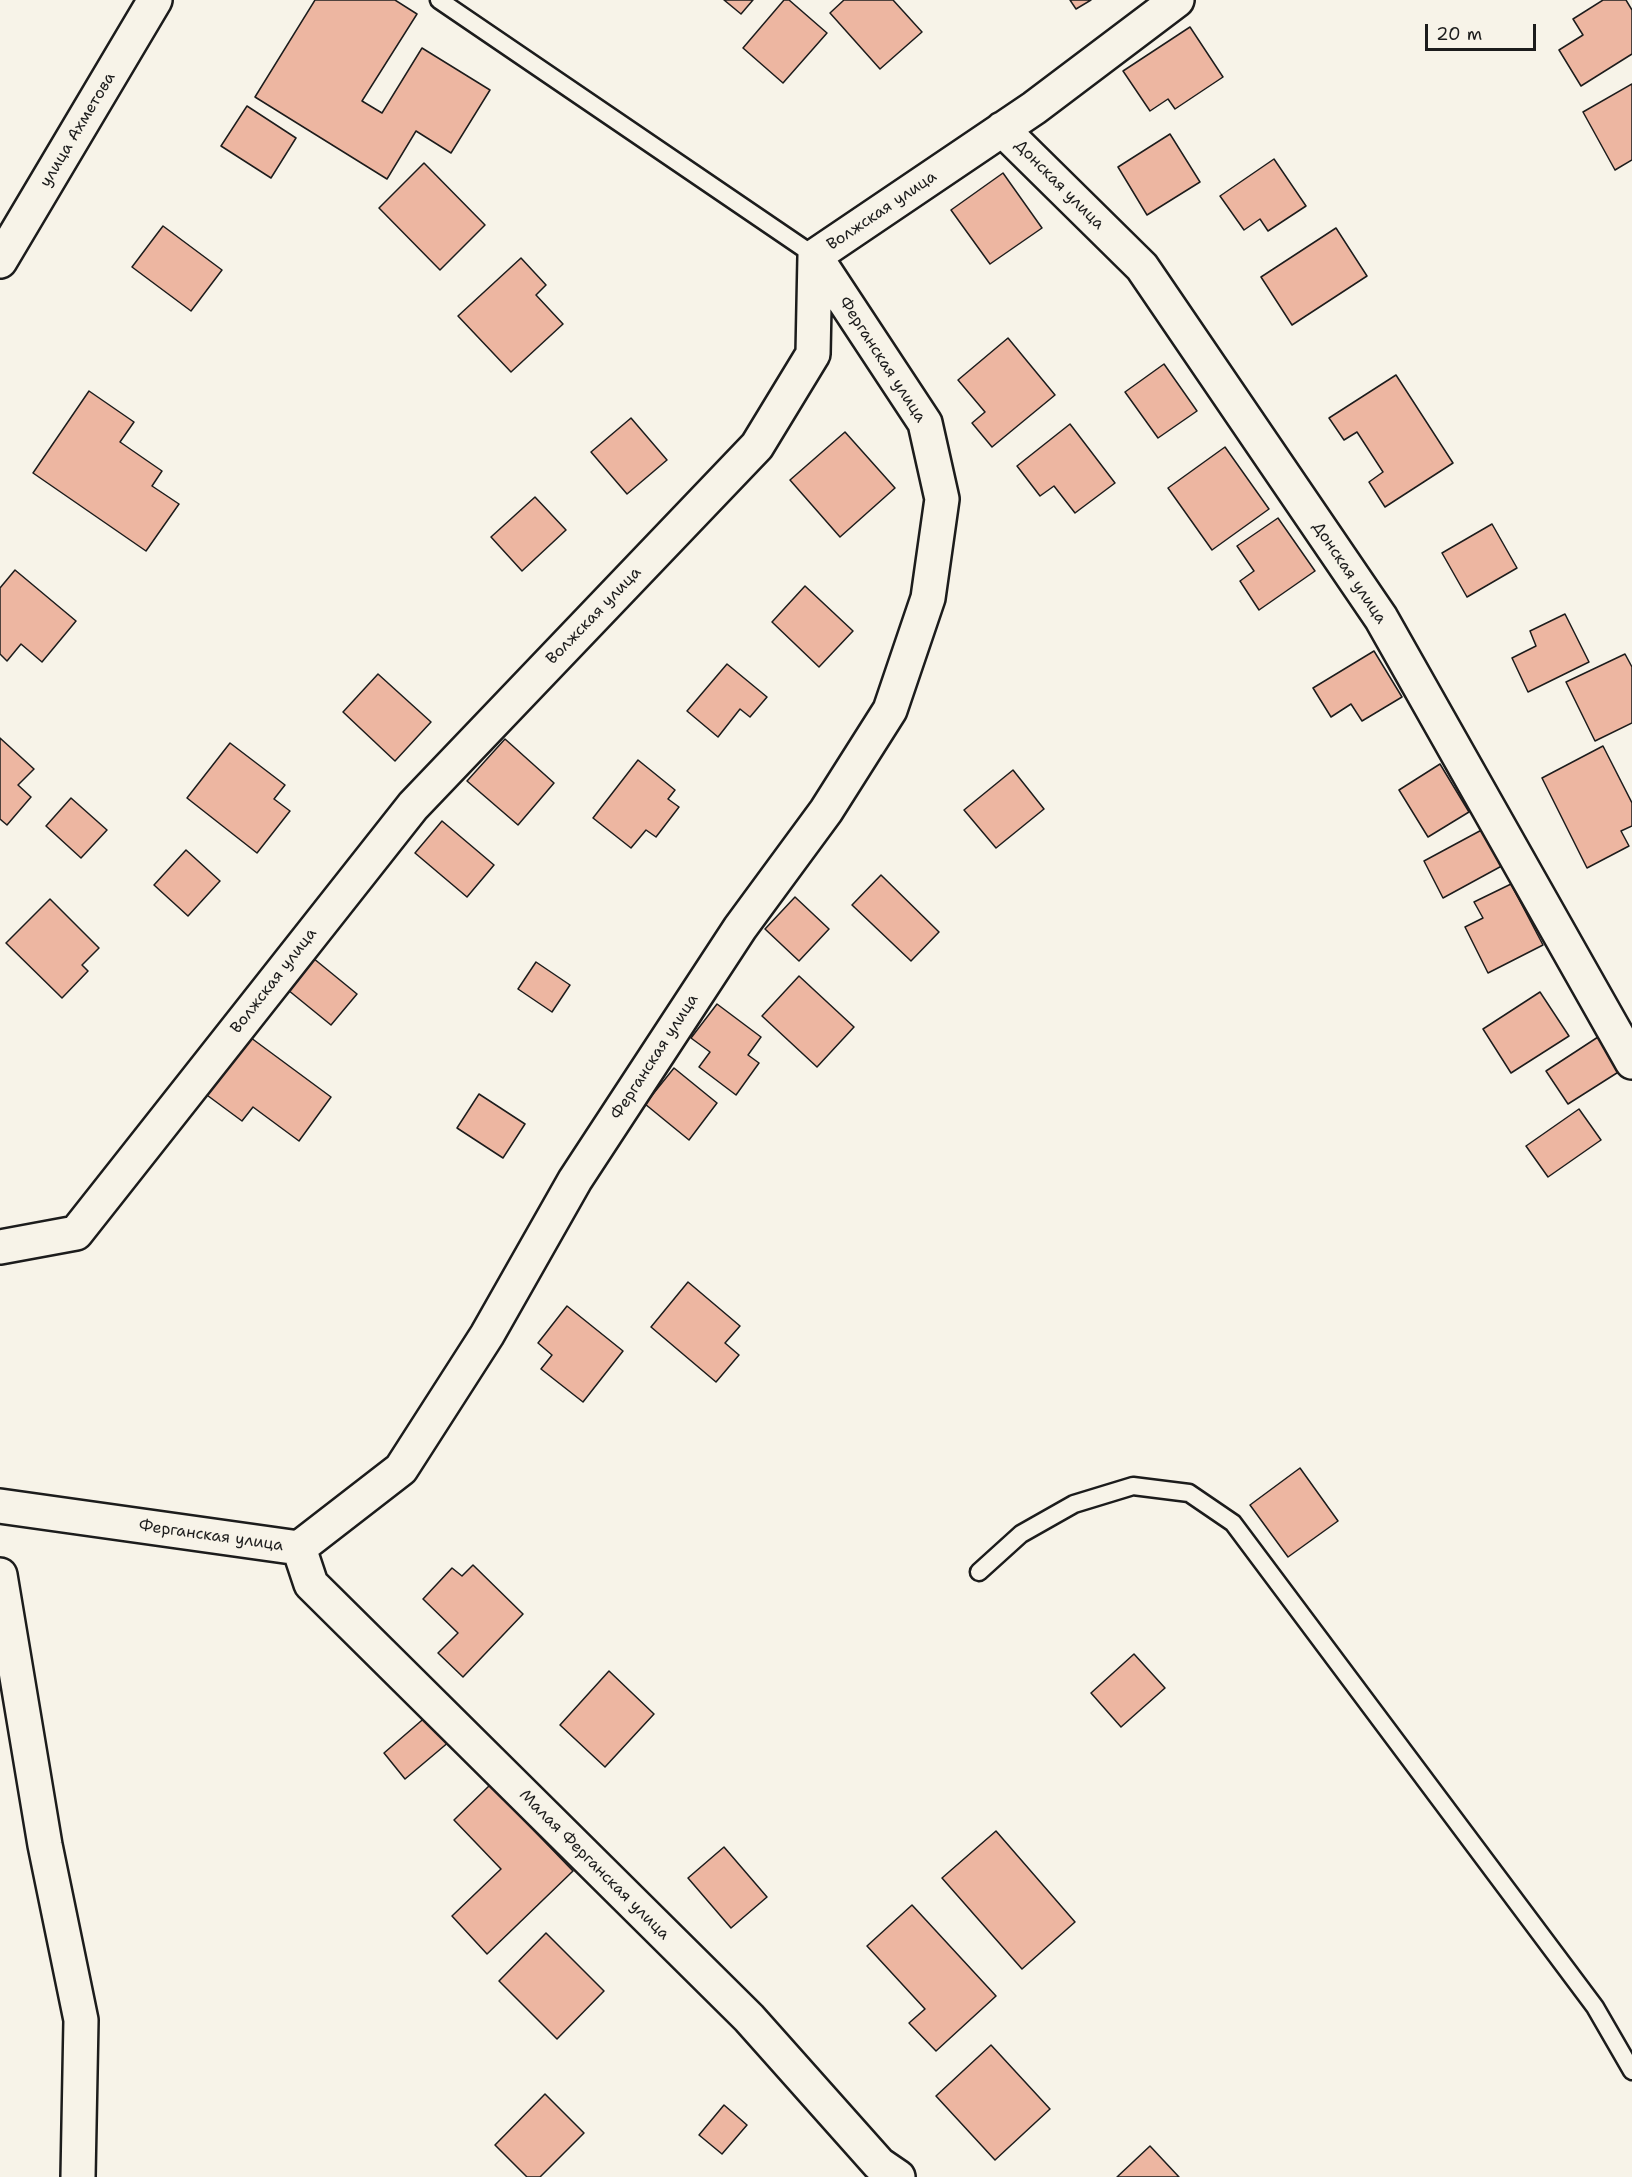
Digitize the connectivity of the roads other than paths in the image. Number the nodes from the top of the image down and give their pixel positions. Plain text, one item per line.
1 (155, 0) edge
2 (439, 0) edge
3 (1177, 0) edge
4 (1002, 129) junction
5 (815, 256) junction
6 (0, 261) edge
7 (1632, 1062) edge
8 (0, 1247) edge
9 (0, 1506) edge
10 (299, 1548) junction
11 (979, 1572) dead end
12 (0, 1575) edge
13 (1632, 2071) edge
14 (78, 2177) edge
15 (898, 2177) edge

1 - 6 street, улица Ахметова
2 - 5 lane
3 - 4 street, Волжская улица
4 - 5 street, Волжская улица
4 - 7 street, Донская улица
5 - 8 street, Волжская улица
5 - 10 street, Ферганская улица
9 - 10 street, Ферганская улица
10 - 15 street, Малая Ферганская улица
11 - 13 lane
12 - 14 street

